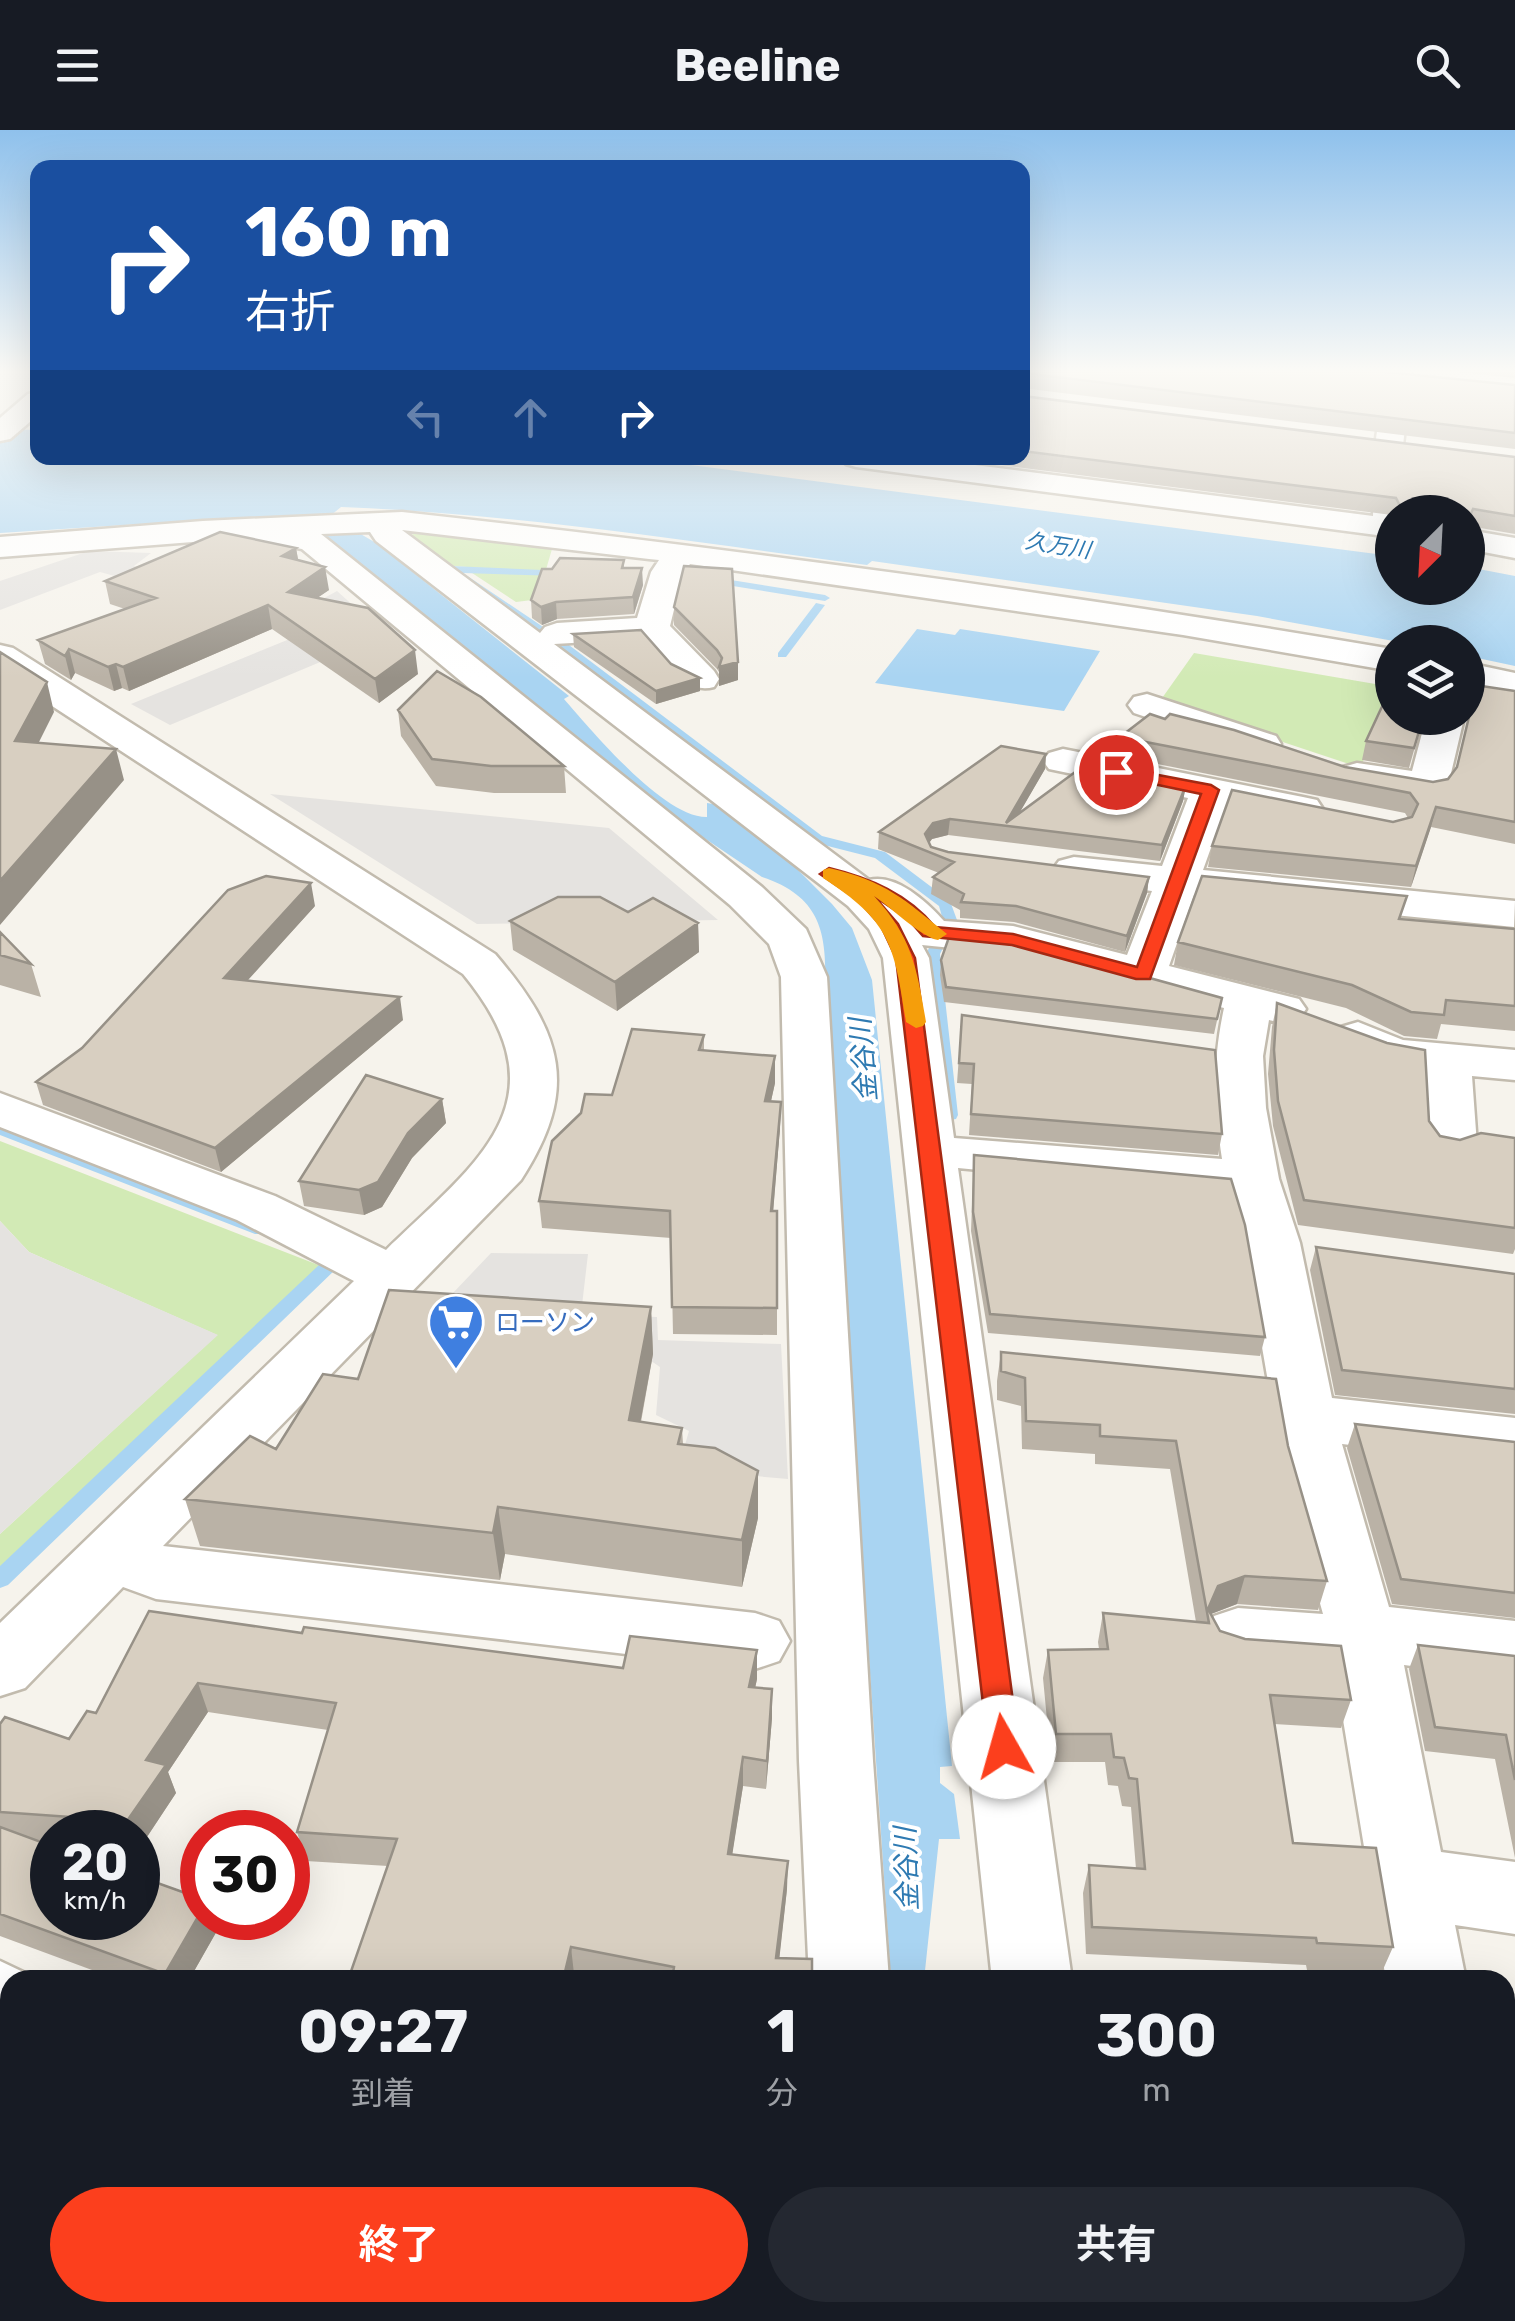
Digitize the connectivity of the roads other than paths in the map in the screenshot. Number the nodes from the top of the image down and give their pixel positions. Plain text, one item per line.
1 (1009, 473) edge
2 (1165, 473) edge
3 (1150, 495) junction
4 (371, 521) junction
5 (1375, 526) edge
6 (268, 529) junction
7 (1485, 543) edge
8 (0, 546) edge
9 (1515, 548) edge
10 (671, 569) junction
11 (1175, 624) junction
12 (652, 628) junction
13 (557, 634) dead end
14 (1375, 657) edge
15 (2, 659) edge
16 (1375, 676) edge
17 (1485, 678) edge
18 (701, 680) edge
19 (1515, 684) edge
20 (1485, 697) edge
21 (1515, 702) edge
22 (1147, 704) dead end
23 (1444, 735) edge
24 (1063, 762) dead end
25 (1211, 790) junction
26 (1336, 815) edge
27 (834, 862) junction
28 (1032, 864) edge
29 (1176, 880) junction
30 (1515, 900) edge
31 (1514, 915) edge
32 (1143, 975) junction
33 (1229, 1036) junction
34 (1446, 1059) junction
35 (1515, 1065) edge
36 (0, 1109) edge
37 (1451, 1145) edge
38 (962, 1152) dead end
39 (1252, 1180) junction
40 (394, 1278) junction
41 (1285, 1394) junction
42 (1515, 1441) edge
43 (115, 1557) junction
44 (1238, 1636) edge
45 (1364, 1638) junction
46 (755, 1640) dead end
47 (1515, 1650) edge
48 (0, 1667) edge
49 (1409, 1883) junction
50 (1515, 1898) edge
51 (848, 1970) edge
52 (1031, 1970) edge
53 (1424, 1970) edge

1 - 3 street
2 - 3 street
3 - 5 street
4 - 6 street
4 - 10 street
4 - 27 street
6 - 8 street
6 - 51 street
7 - 9 street
10 - 11 street
10 - 12 street
11 - 14 street
11 - 16 street
12 - 13 street
12 - 18 street
15 - 40 street
17 - 19 street
20 - 21 street
22 - 23 street
24 - 25 street
25 - 26 street
25 - 29 street
27 - 32 street
27 - 52 street
28 - 29 street
29 - 31 street
29 - 32 street
30 - 31 street
32 - 33 street
33 - 34 street
33 - 39 street
34 - 35 street
34 - 37 street
36 - 40 street
38 - 39 street
39 - 41 street
40 - 43 street
41 - 42 street
41 - 45 street
43 - 46 street
43 - 48 street
44 - 45 street
45 - 47 street
45 - 49 street
49 - 50 street
49 - 53 street

